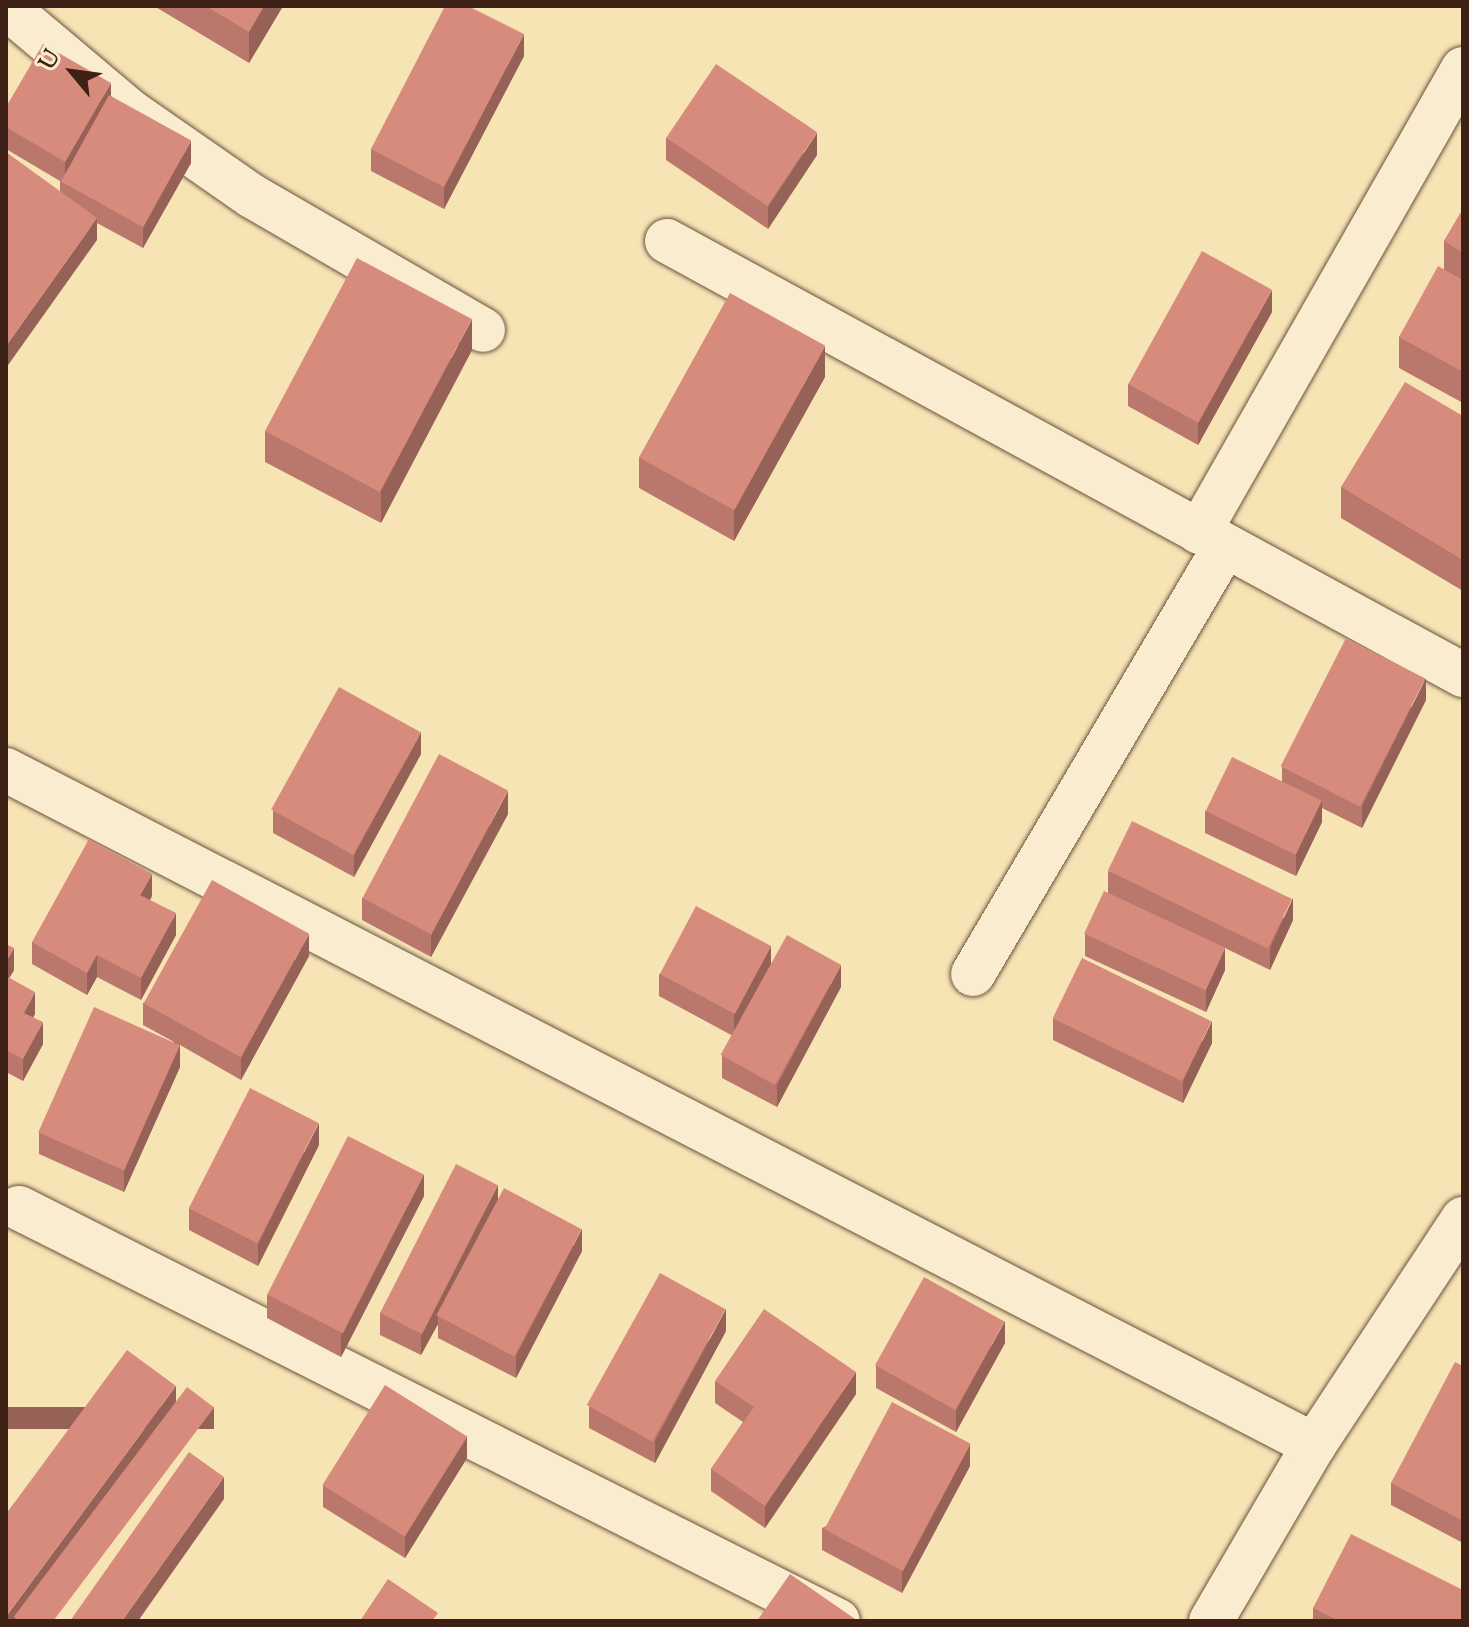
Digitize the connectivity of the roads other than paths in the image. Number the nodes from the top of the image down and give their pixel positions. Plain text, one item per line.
1 (16, 19) edge
2 (1463, 69) edge
3 (667, 241) dead end
4 (483, 330) dead end
5 (1212, 539) junction
6 (1463, 675) edge
7 (6, 770) edge
8 (973, 974) dead end
9 (19, 1208) dead end
10 (1463, 1219) edge
11 (1314, 1445) junction
12 (838, 1621) edge
13 (1211, 1621) edge

1 - 4 street
2 - 5 street
3 - 5 street
5 - 6 street
5 - 8 street
7 - 11 street
9 - 12 street
10 - 11 street
11 - 13 street

